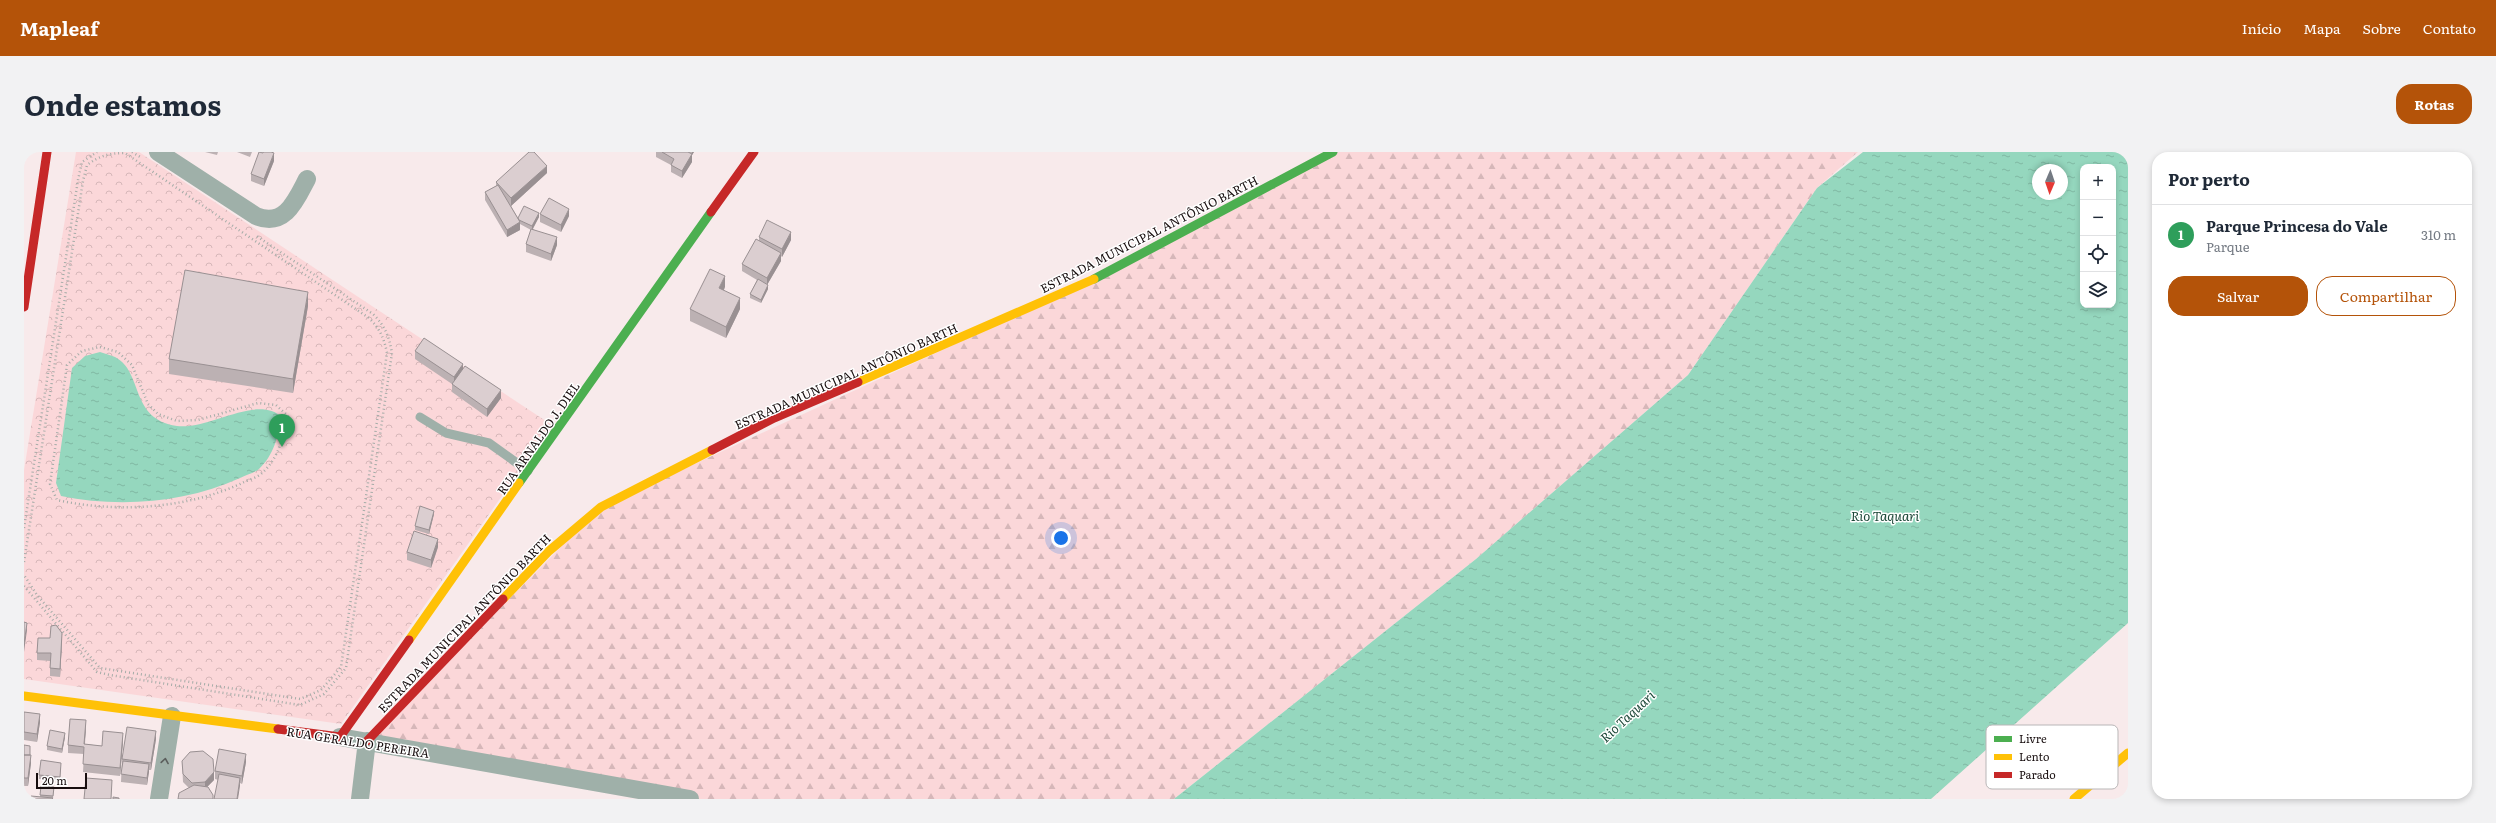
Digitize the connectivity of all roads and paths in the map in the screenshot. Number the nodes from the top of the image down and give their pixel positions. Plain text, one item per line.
1 (47, 152) edge
2 (97, 152) edge
3 (132, 152) edge
4 (754, 152) edge
5 (1333, 152) edge
6 (152, 156) edge
7 (308, 179) dead end
8 (249, 231) dead end
9 (24, 306) edge
10 (420, 416) dead end
11 (284, 435) joint
12 (529, 472) junction
13 (24, 528) edge
14 (24, 562) edge
15 (24, 575) edge
16 (24, 586) edge
17 (24, 696) edge
18 (172, 716) junction
19 (340, 737) junction
20 (367, 741) junction
21 (2128, 753) edge
22 (2118, 762) edge
23 (2086, 789) edge
24 (159, 799) edge
25 (360, 799) edge
26 (690, 799) edge
27 (2074, 799) edge

1 - 9 street
2 - 13 path
3 - 6 path
4 - 12 street, RUA ARNALDO J. DIEL
5 - 20 street, ESTRADA MUNICIPAL ANTÔNIO BARTH
6 - 7 street
8 - 16 path
10 - 12 lane
11 - 11 path
12 - 19 street, RUA ARNALDO J. DIEL
14 - 15 path
17 - 18 street, RUA GERALDO PEREIRA
18 - 19 street, RUA GERALDO PEREIRA
24 -> 18 street
19 - 20 street, RUA GERALDO PEREIRA
20 - 25 street
20 - 26 street, RUA GERALDO PEREIRA
21 - 22 street
23 - 27 street

